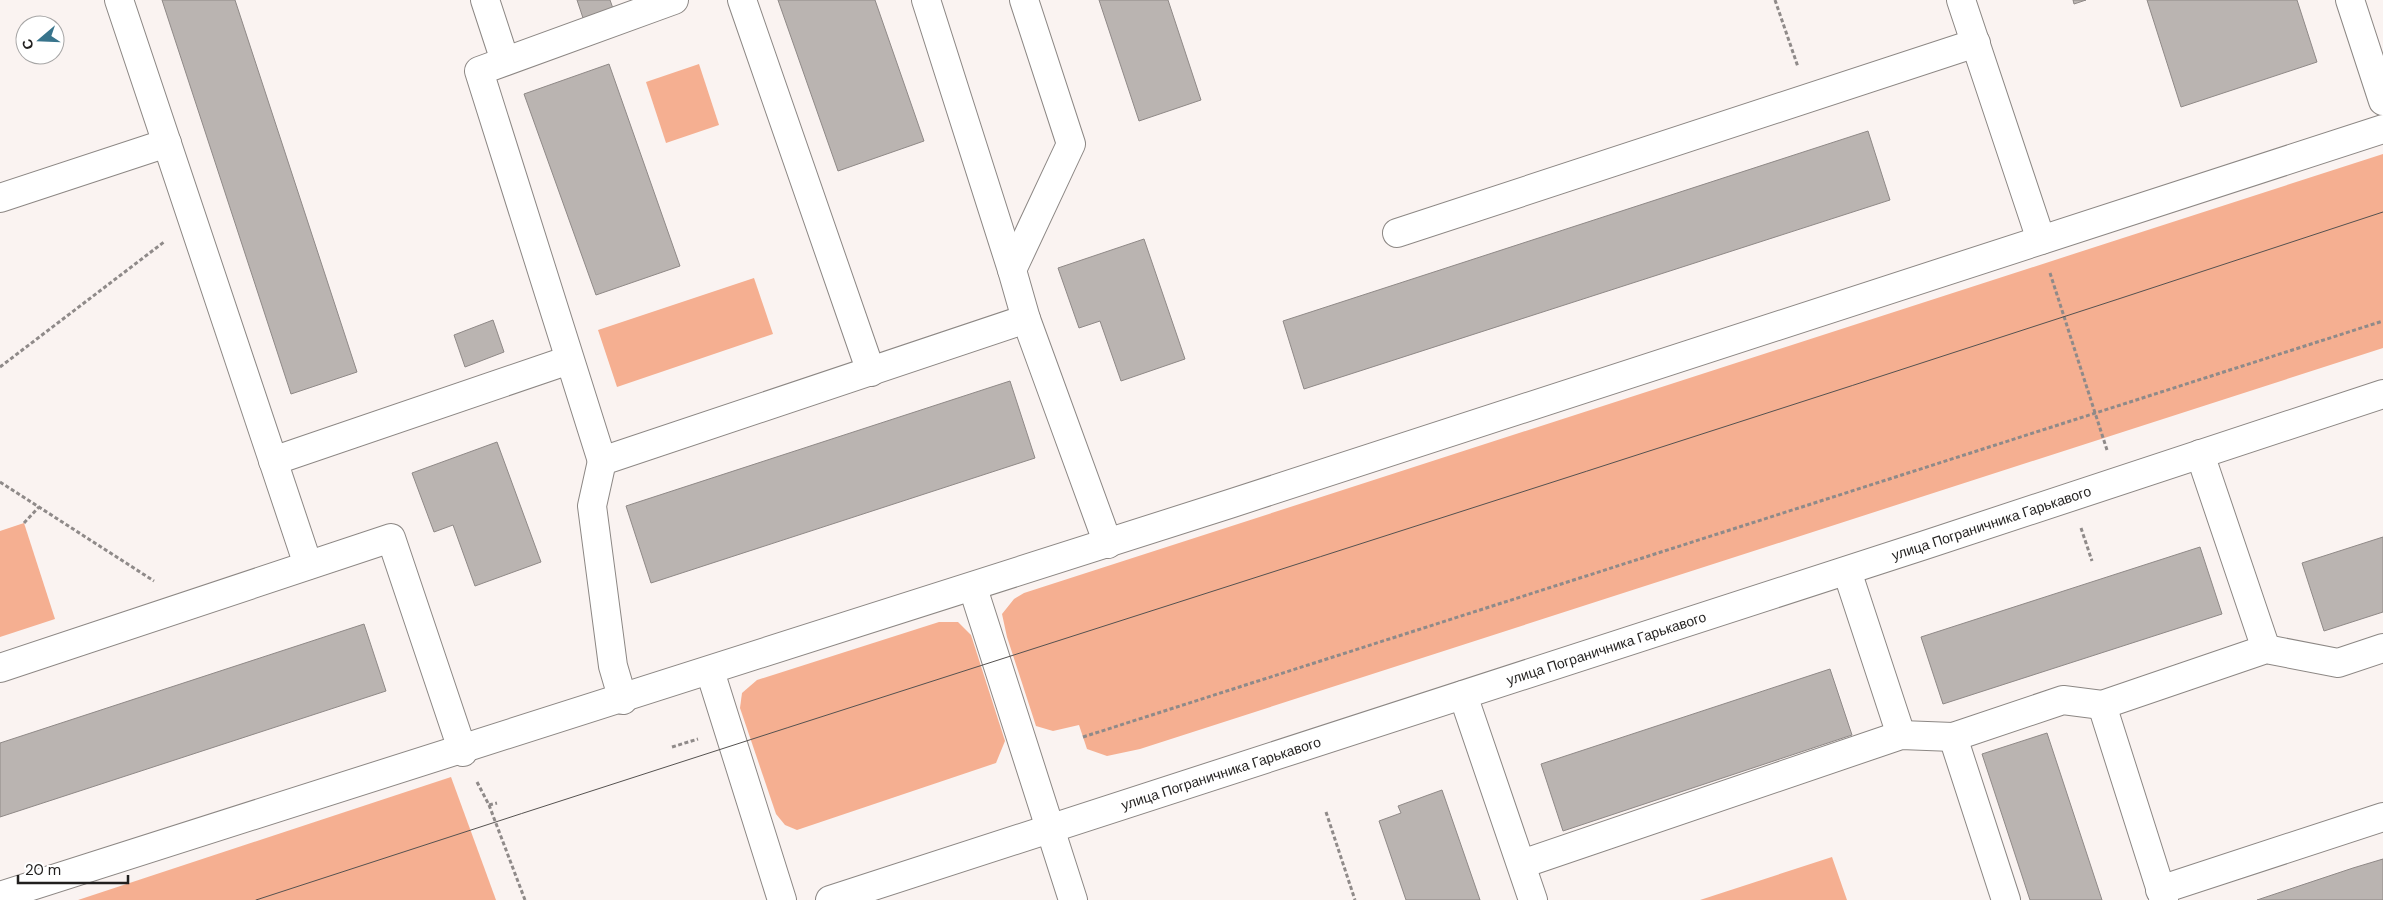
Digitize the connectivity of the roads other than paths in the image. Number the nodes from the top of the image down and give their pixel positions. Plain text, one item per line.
1 (119, 0) edge
2 (485, 0) edge
3 (674, 0) edge
4 (742, 0) edge
5 (926, 0) edge
6 (1024, 0) edge
7 (1961, 0) edge
8 (2350, 0) edge
9 (1976, 43) junction
10 (506, 61) junction
11 (2383, 101) edge
12 (2383, 129) edge
13 (167, 143) junction
14 (0, 198) edge
15 (1397, 232) dead end
16 (2041, 240) junction
17 (1012, 270) junction
18 (1026, 319) junction
19 (569, 360) junction
20 (871, 372) junction
21 (2383, 394) edge
22 (2200, 454) junction
23 (273, 461) junction
24 (602, 461) junction
25 (1108, 544) junction
26 (308, 565) junction
27 (1847, 571) junction
28 (974, 588) junction
29 (2383, 648) edge
30 (2266, 649) junction
31 (0, 668) edge
32 (710, 671) junction
33 (1463, 695) junction
34 (623, 700) junction
35 (2102, 705) junction
36 (1900, 735) junction
37 (1953, 736) junction
38 (462, 752) junction
39 (2383, 817) edge
40 (1050, 829) junction
41 (1522, 864) junction
42 (896, 890) edge
43 (2162, 895) edge
44 (0, 896) edge
45 (782, 900) edge
46 (830, 900) edge
47 (1073, 900) edge
48 (1533, 900) edge
49 (2006, 900) edge

1 - 13 street
2 - 10 street
3 - 10 street
4 - 20 street
5 - 17 street
6 - 17 street
7 - 9 street
8 - 11 street
9 - 15 street
9 - 16 street
10 - 19 street
12 - 16 street
13 - 14 street
13 - 23 street
16 - 25 street
17 - 18 street
18 - 20 street
18 - 25 street
19 - 23 street
19 - 24 street
20 - 24 street
21 - 22 street, улица Пограничника Гарькавого
22 - 27 street, улица Пограничника Гарькавого
22 - 30 street
23 - 26 street
24 - 34 street
25 - 28 street
26 - 31 street
26 - 38 street
27 - 33 street, улица Пограничника Гарькавого
27 - 36 street
28 - 32 street
28 - 40 street
29 - 30 street
30 - 35 street
32 - 34 street
32 - 45 street
33 - 40 street, улица Пограничника Гарькавого
33 - 41 street
34 - 38 street
35 - 37 street
35 - 43 street
36 - 37 street
36 - 41 street
37 - 49 street
38 - 44 street
39 - 43 street
40 - 42 street, улица Пограничника Гарькавого
40 - 47 street
41 - 48 street
42 - 46 street, улица Пограничника Гарькавого

